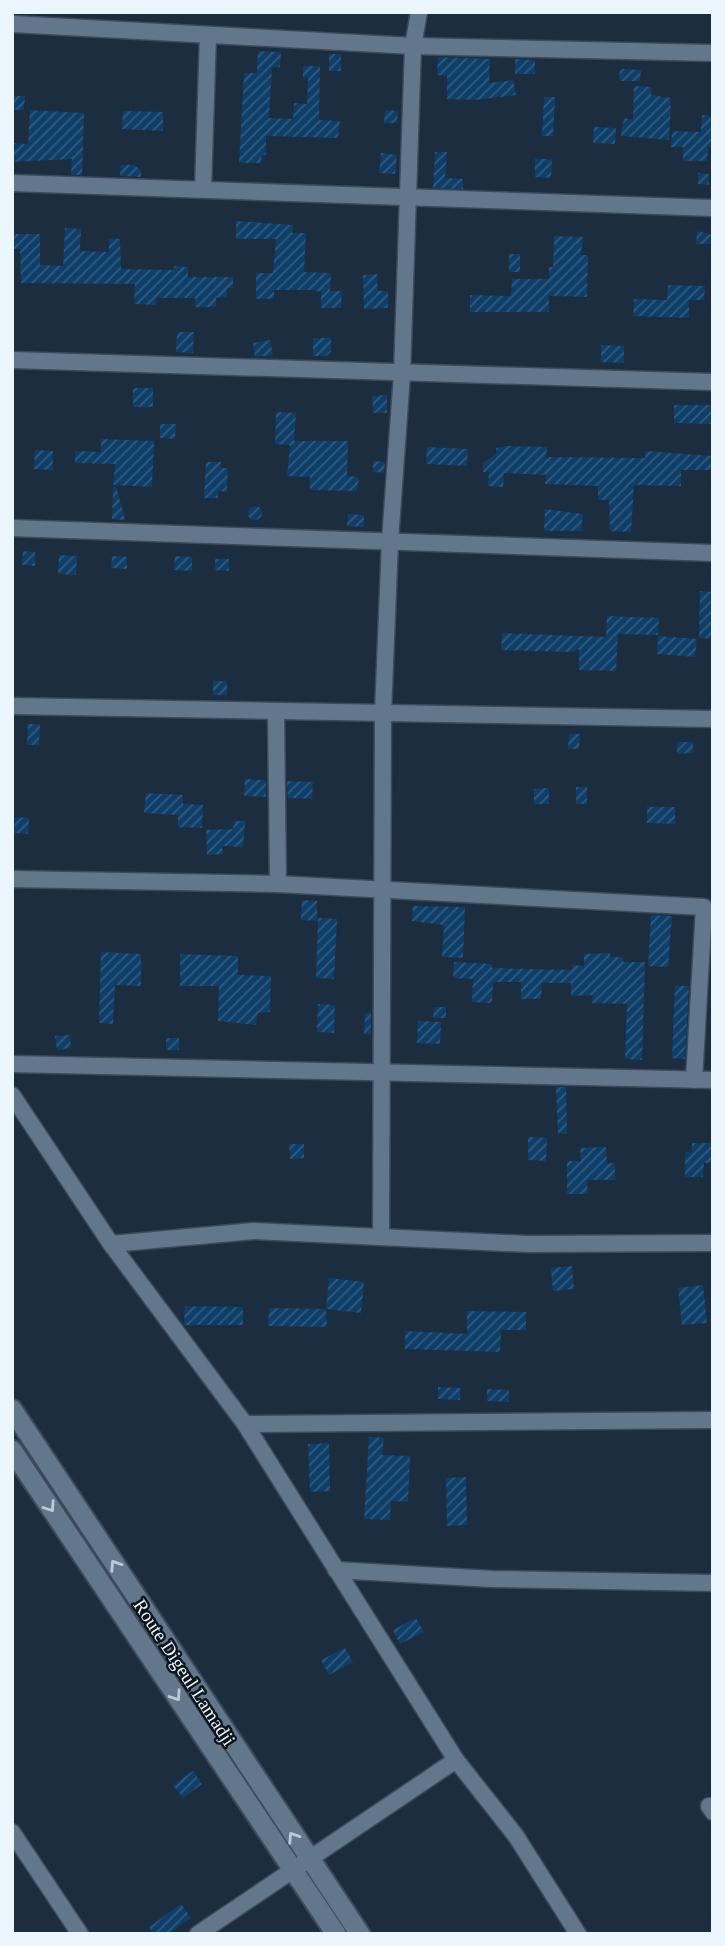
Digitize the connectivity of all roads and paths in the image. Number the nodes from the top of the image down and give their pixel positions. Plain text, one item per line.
1 (419, 12) edge
2 (12, 24) edge
3 (208, 35) junction
4 (413, 46) junction
5 (713, 53) edge
6 (12, 183) edge
7 (203, 189) junction
8 (408, 199) junction
9 (713, 208) edge
10 (12, 360) edge
11 (402, 374) junction
12 (713, 382) edge
13 (12, 528) edge
14 (390, 541) junction
15 (713, 553) edge
16 (12, 706) edge
17 (276, 711) junction
18 (383, 713) junction
19 (713, 719) edge
20 (12, 879) edge
21 (278, 884) junction
22 (382, 890) junction
23 (12, 1064) edge
24 (382, 1072) junction
25 (694, 1080) junction
26 (713, 1080) edge
27 (12, 1095) edge
28 (381, 1237) junction
29 (111, 1244) junction
30 (713, 1244) edge
31 (12, 1409) edge
32 (713, 1420) edge
33 (245, 1424) junction
34 (20, 1439) edge
35 (12, 1450) edge
36 (336, 1570) junction
37 (713, 1584) edge
38 (456, 1760) junction
39 (12, 1832) edge
40 (301, 1866) junction
41 (80, 1934) edge
42 (198, 1934) edge
43 (336, 1934) edge
44 (360, 1934) edge
45 (578, 1934) edge

1 - 4 street
2 - 3 street
3 - 4 street
3 - 7 street
4 - 5 street
4 - 8 street
6 - 7 street
7 - 8 street
8 - 9 street
8 - 11 street
10 - 11 street
11 - 12 street
11 - 14 street
13 - 14 street
14 - 15 street
14 - 18 street
16 - 17 street
17 - 18 street
17 - 21 street
18 - 19 street
18 - 22 street
20 - 21 street
21 - 22 street
22 - 24 street
22 - 25 street
23 - 24 street
24 - 25 street
24 - 28 street
25 - 26 street
27 - 29 street
28 - 29 street
28 - 30 street
29 - 33 street
31 - 34 main road, Route Digeul Lamadji
32 - 33 street
33 - 36 street
40 -> 34 main road, Route Digeul Lamadji
35 -> 40 main road, Route Digeul Lamadji
36 - 37 street
36 - 38 street
38 - 40 street
38 - 45 street
39 - 41 street
40 - 42 street
40 - 43 main road, Route Digeul Lamadji
40 - 44 main road, Route Digeul Lamadji

